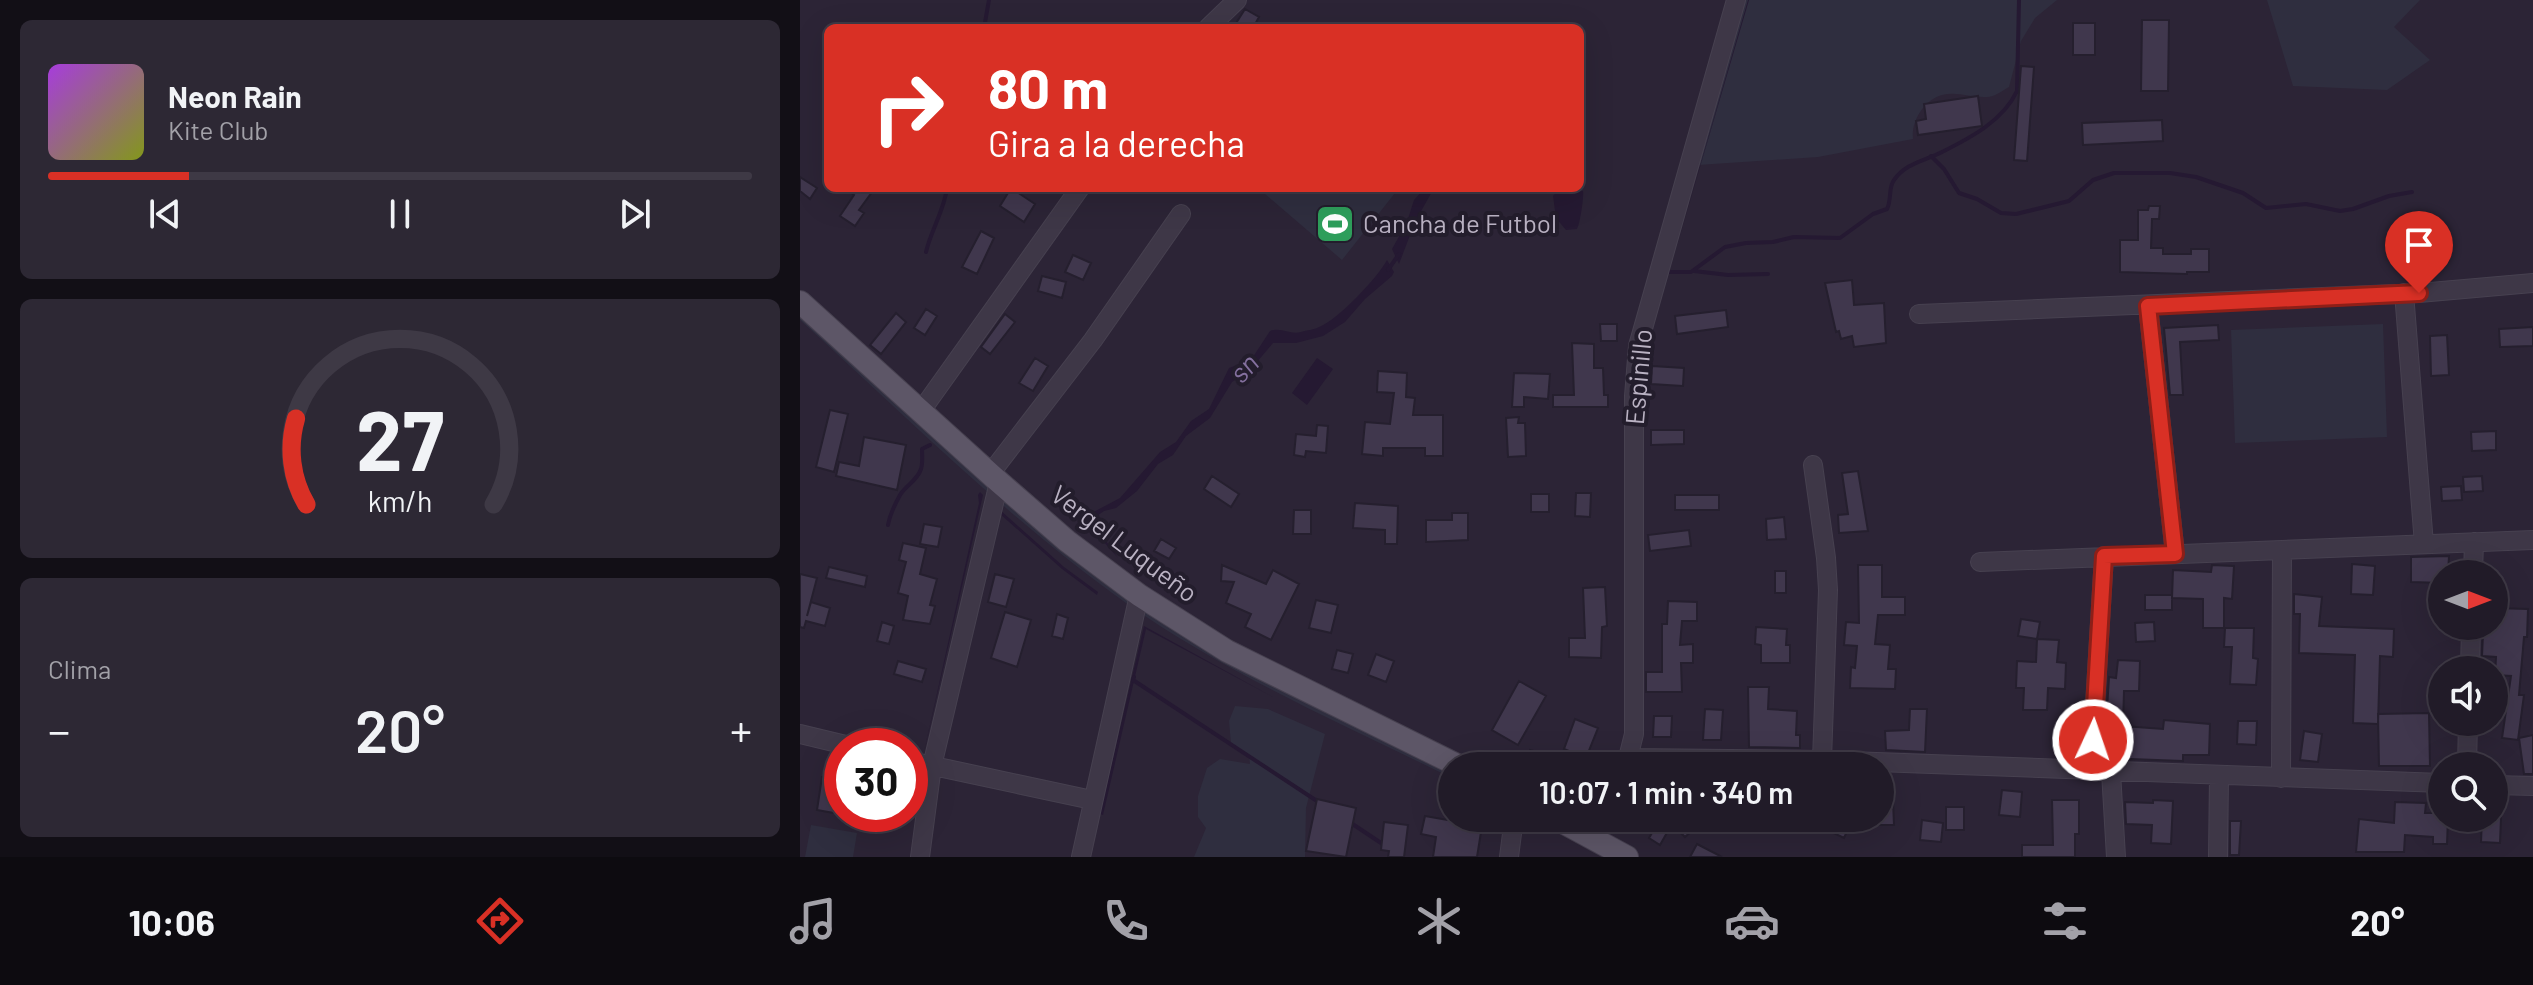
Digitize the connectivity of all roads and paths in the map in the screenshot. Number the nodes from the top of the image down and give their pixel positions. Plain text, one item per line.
1 (1237, 0) edge
2 (1736, 0) edge
3 (1212, 24) edge
4 (1077, 192) edge
5 (1181, 214) dead end
6 (2533, 283) edge
7 (2404, 293) junction
8 (800, 302) edge
9 (2148, 306) junction
10 (1919, 314) dead end
11 (921, 411) junction
12 (1813, 465) dead end
13 (995, 478) junction
14 (2533, 540) edge
15 (2474, 542) junction
16 (2424, 544) junction
17 (2282, 550) junction
18 (2175, 554) junction
19 (2104, 556) junction
20 (2473, 560) edge
21 (1980, 562) dead end
22 (1139, 595) junction
23 (800, 734) edge
24 (824, 740) edge
25 (1630, 752) edge
26 (1822, 752) edge
27 (1438, 756) edge
28 (1894, 763) edge
29 (928, 765) edge
30 (932, 766) junction
31 (2091, 771) junction
32 (2111, 772) junction
33 (2219, 776) junction
34 (2281, 778) junction
35 (2428, 783) edge
36 (2508, 785) edge
37 (2533, 786) edge
38 (1092, 800) junction
39 (1512, 832) edge
40 (1600, 832) edge
41 (920, 857) edge
42 (1081, 857) edge
43 (1509, 857) edge
44 (1627, 857) edge
45 (2116, 857) edge
46 (2218, 857) edge

1 - 3 street
2 - 25 street, Espinillo
4 - 11 street
5 - 13 street
6 - 7 street
7 - 9 street
7 - 16 street
8 - 11 main road, Vergel Luqueño
9 - 10 street
9 - 18 street
11 - 13 main road, Vergel Luqueño
12 - 26 street
13 - 22 main road, Vergel Luqueño
13 - 30 street
14 - 15 street
15 - 16 street
15 - 20 street
16 - 17 street
17 - 18 street
17 - 34 street
18 - 19 street
19 - 21 street
19 - 31 street
22 - 27 main road, Vergel Luqueño
22 - 38 street
23 - 24 street
28 - 31 street
29 - 30 street
30 - 38 street
30 - 41 street
31 - 32 street
32 - 33 street
32 - 45 street
33 - 34 street
33 - 46 street
34 - 35 street
36 - 37 street
38 - 42 street
39 - 43 street
40 - 44 main road

